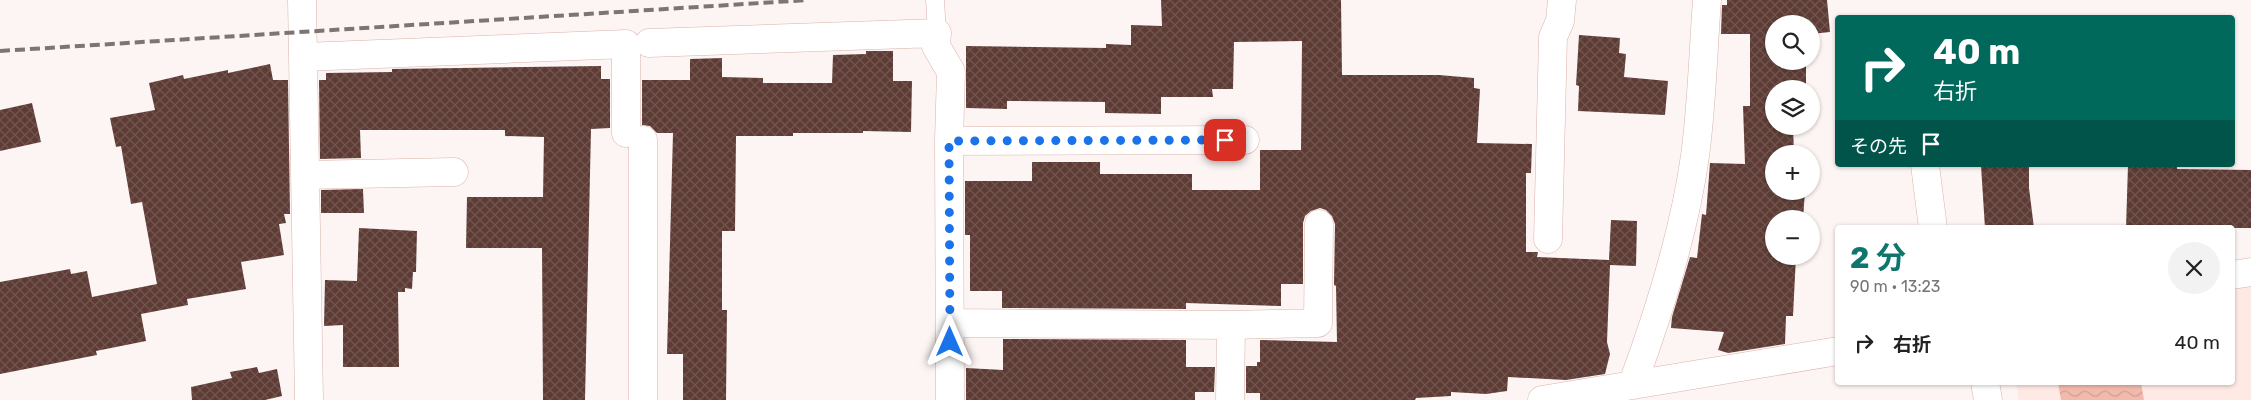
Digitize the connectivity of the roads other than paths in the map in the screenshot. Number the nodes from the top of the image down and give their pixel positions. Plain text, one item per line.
1 (302, 0) edge
2 (935, 0) edge
3 (1562, 0) edge
4 (1707, 0) edge
5 (937, 33) junction
6 (649, 43) dead end
7 (304, 57) junction
8 (1245, 140) dead end
9 (949, 141) junction
10 (1925, 167) edge
11 (454, 172) dead end
12 (305, 175) junction
13 (1319, 224) dead end
14 (1933, 225) edge
15 (1548, 239) dead end
16 (2251, 272) edge
17 (2235, 275) edge
18 (950, 323) junction
19 (1231, 325) junction
20 (1835, 351) edge
21 (1633, 384) junction
22 (1986, 385) edge
23 (309, 400) edge
24 (642, 400) edge
25 (950, 400) edge
26 (1230, 400) edge
27 (1542, 400) edge
28 (1988, 400) edge

1 - 7 street
2 - 5 lane
3 - 15 street
4 - 21 street
5 - 6 street
5 - 9 street
7 - 12 street
7 - 24 street
8 - 9 street
9 - 18 street
10 - 14 street
11 - 12 street
12 - 23 street
13 - 19 street
16 - 17 street
18 - 19 street
18 - 25 street
19 - 26 street
20 - 21 street
21 - 27 street
22 - 28 street

